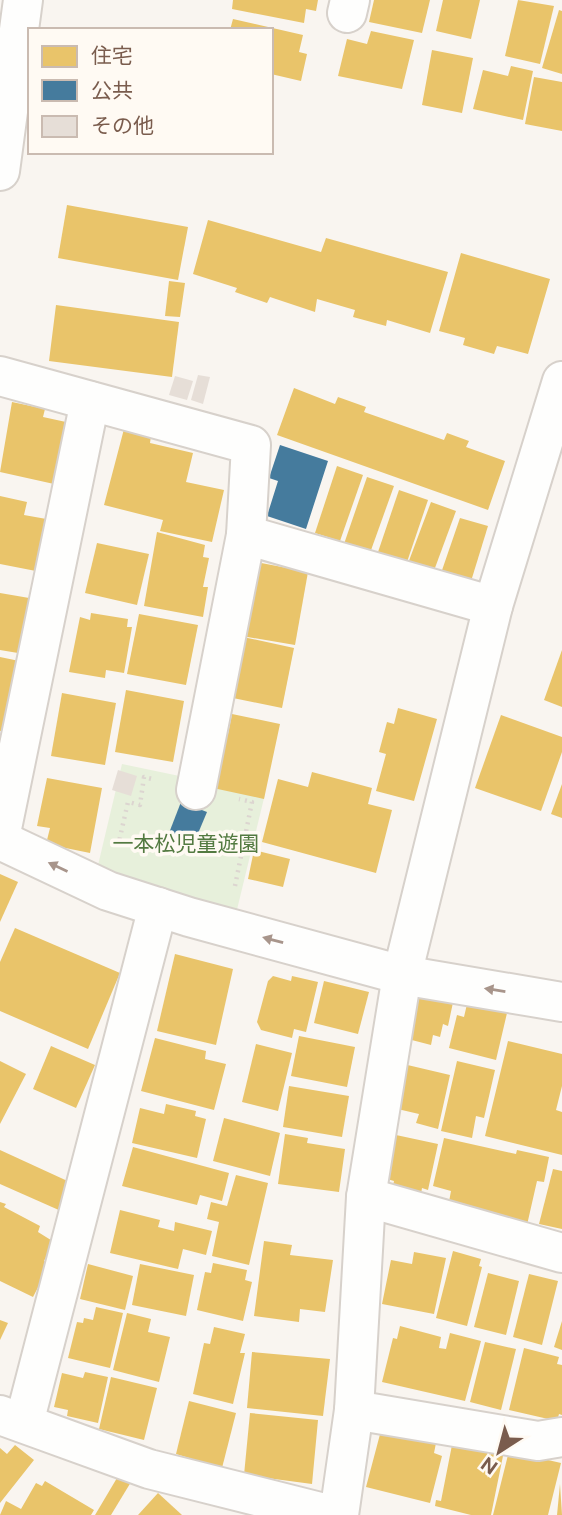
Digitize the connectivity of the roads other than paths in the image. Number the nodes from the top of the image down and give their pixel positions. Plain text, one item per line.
1 (23, 0) edge
2 (0, 171) edge
3 (0, 376) edge
4 (561, 391) edge
5 (90, 401) junction
6 (246, 535) junction
7 (492, 607) junction
8 (196, 790) road end
9 (0, 839) edge
10 (158, 907) junction
11 (402, 975) junction
12 (562, 1002) edge
13 (366, 1197) junction
14 (562, 1253) edge
15 (355, 1410) junction
16 (12, 1419) edge
17 (562, 1437) edge
18 (332, 1515) edge
19 (340, 1515) edge

1 - 2 street
3 - 5 street
4 - 7 street
5 - 6 street
5 - 9 street
6 - 7 street
6 - 8 street
7 - 11 street
10 -> 9 street
11 -> 10 street
10 - 16 street
12 -> 11 street
11 - 13 street
13 - 14 street
13 - 15 street
15 - 17 street
15 - 19 street
16 - 18 street

